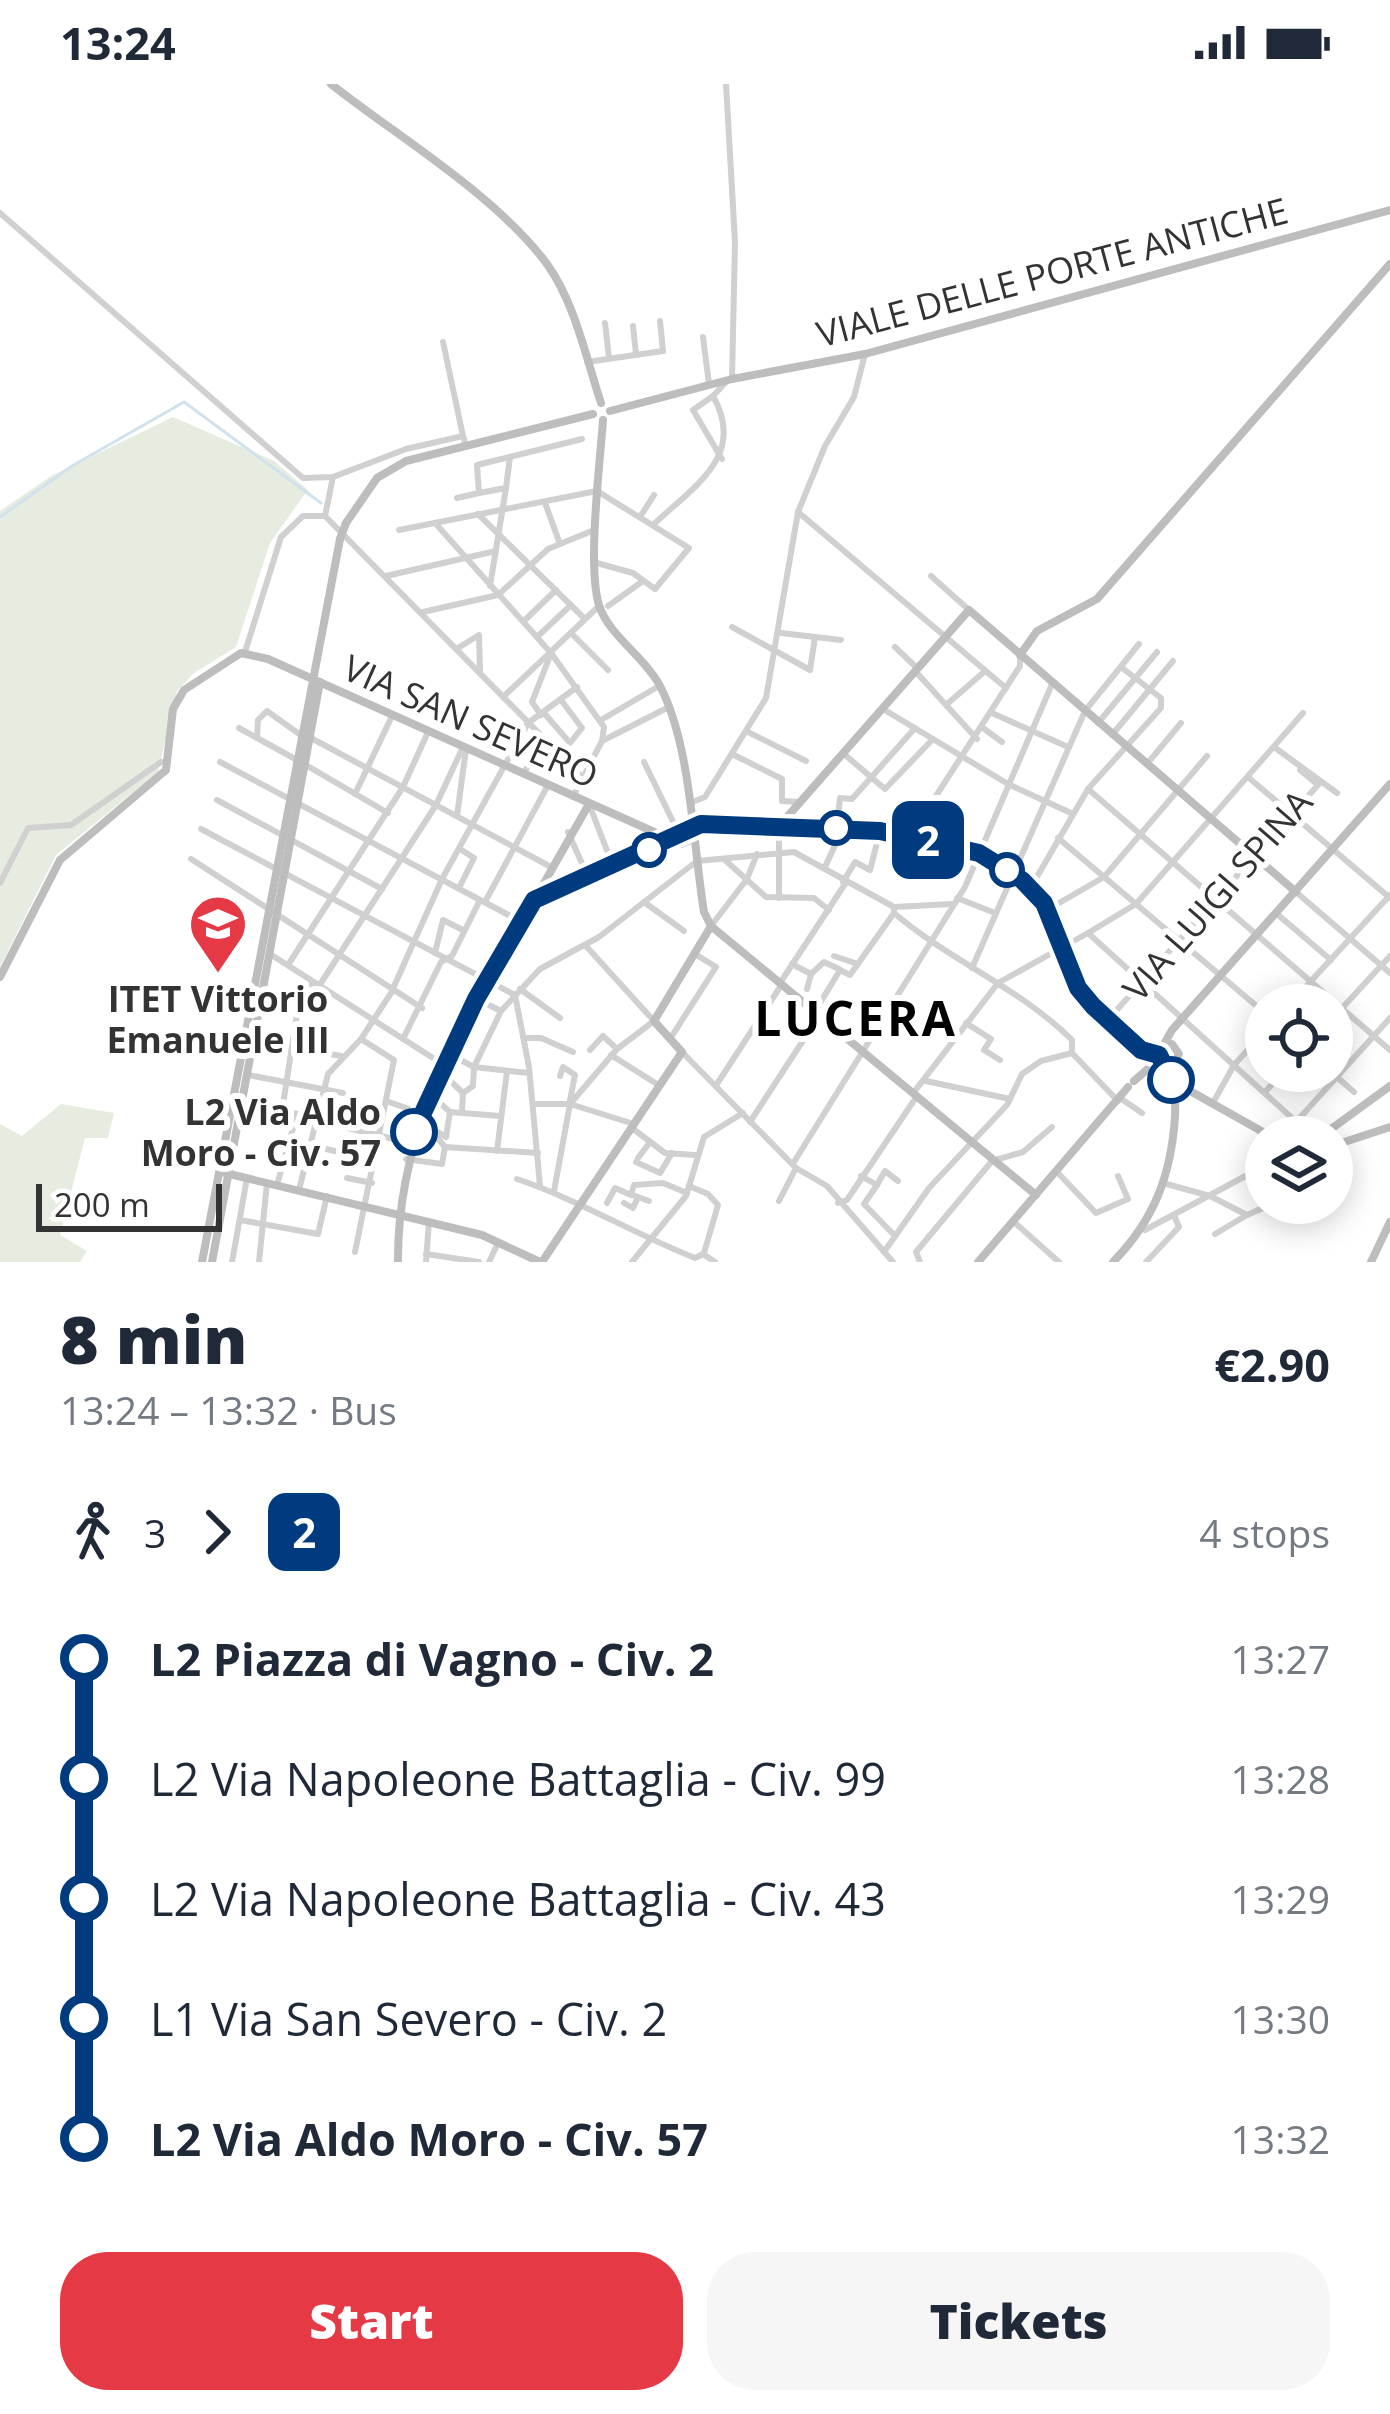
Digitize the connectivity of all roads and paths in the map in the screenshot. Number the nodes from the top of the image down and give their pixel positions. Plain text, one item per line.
1 (331, 84) edge
2 (726, 84) edge
3 (1388, 211) edge
4 (0, 213) edge
5 (1390, 264) edge
6 (660, 321) dead end
7 (605, 323) dead end
8 (632, 326) dead end
9 (703, 337) dead end
10 (443, 342) dead end
11 (636, 354) junction
12 (865, 354) junction
13 (609, 358) junction
14 (587, 362) junction
15 (730, 380) junction
16 (709, 384) junction
17 (713, 396) junction
18 (601, 403) junction
19 (610, 411) junction
20 (593, 414) junction
21 (603, 420) junction
22 (582, 439) dead end
23 (465, 441) junction
24 (510, 457) junction
25 (722, 459) junction
26 (333, 477) junction
27 (506, 488) junction
28 (597, 491) junction
29 (479, 493) junction
30 (654, 495) dead end
31 (458, 498) dead end
32 (544, 501) junction
33 (503, 509) junction
34 (798, 512) junction
35 (478, 514) junction
36 (325, 516) junction
37 (640, 517) junction
38 (435, 522) junction
39 (653, 525) junction
40 (596, 529) junction
41 (399, 530) dead end
42 (499, 534) junction
43 (560, 544) junction
44 (496, 551) junction
45 (465, 558) junction
46 (597, 563) junction
47 (531, 565) junction
48 (386, 576) junction
49 (931, 576) dead end
50 (643, 581) junction
51 (490, 586) junction
52 (556, 590) junction
53 (498, 595) junction
54 (571, 604) junction
55 (604, 606) junction
56 (968, 610) junction
57 (423, 612) junction
58 (586, 619) junction
59 (523, 621) junction
60 (732, 627) dead end
61 (572, 633) junction
62 (781, 633) junction
63 (537, 637) junction
64 (815, 637) junction
65 (945, 638) junction
66 (841, 640) dead end
67 (1139, 644) dead end
68 (895, 647) dead end
69 (458, 648) junction
70 (245, 652) junction
71 (776, 652) junction
72 (1156, 652) dead end
73 (551, 653) junction
74 (1020, 655) junction
75 (1173, 661) dead end
76 (1121, 667) junction
77 (608, 670) dead end
78 (917, 670) junction
79 (480, 672) junction
80 (984, 672) junction
81 (1135, 678) junction
82 (316, 681) junction
83 (1052, 684) junction
84 (660, 685) junction
85 (577, 687) junction
86 (1006, 688) junction
87 (1150, 689) junction
88 (503, 697) junction
89 (561, 700) junction
90 (946, 705) junction
91 (669, 707) junction
92 (883, 710) junction
93 (1085, 711) junction
94 (1303, 712) dead end
95 (992, 713) junction
96 (542, 714) junction
97 (392, 716) junction
98 (601, 720) junction
99 (529, 723) junction
100 (1098, 723) junction
101 (1181, 723) dead end
102 (239, 728) dead end
103 (915, 728) junction
104 (983, 728) junction
105 (1032, 730) junction
106 (746, 731) junction
107 (428, 732) junction
108 (1112, 735) junction
109 (306, 737) junction
110 (257, 738) junction
111 (933, 739) junction
112 (976, 739) junction
113 (545, 741) junction
114 (602, 741) junction
115 (1002, 742) dead end
116 (1068, 747) junction
117 (1274, 747) junction
118 (464, 748) junction
119 (1128, 748) junction
120 (732, 754) junction
121 (844, 754) junction
122 (1208, 756) dead end
123 (965, 758) junction
124 (161, 761) dead end
125 (806, 761) dead end
126 (220, 762) dead end
127 (301, 762) junction
128 (644, 762) dead end
129 (1147, 764) junction
130 (503, 765) junction
131 (367, 769) junction
132 (1300, 770) dead end
133 (523, 774) junction
134 (872, 777) junction
135 (1248, 777) junction
136 (583, 778) junction
137 (1008, 784) junction
138 (548, 785) junction
139 (1390, 785) edge
140 (403, 788) junction
141 (1088, 789) junction
142 (1177, 790) junction
143 (1337, 793) dead end
144 (355, 794) junction
145 (573, 796) junction
146 (217, 800) dead end
147 (294, 800) junction
148 (1044, 800) junction
149 (800, 802) junction
150 (690, 803) junction
151 (589, 804) junction
152 (436, 805) junction
153 (388, 813) junction
154 (1071, 813) junction
155 (690, 814) junction
156 (1292, 814) junction
157 (457, 816) junction
158 (1210, 819) junction
159 (574, 821) junction
160 (472, 824) junction
161 (701, 824) junction
162 (778, 826) junction
163 (840, 828) junction
164 (201, 829) dead end
165 (568, 832) junction
166 (897, 834) junction
167 (1140, 834) junction
168 (683, 835) junction
169 (910, 836) junction
170 (287, 837) junction
171 (1058, 838) junction
172 (878, 839) dead end
173 (371, 841) junction
174 (514, 847) junction
175 (459, 849) junction
176 (1333, 849) junction
177 (779, 850) junction
178 (760, 852) junction
179 (979, 853) junction
180 (696, 856) junction
181 (1255, 856) junction
182 (402, 857) junction
183 (722, 857) junction
184 (191, 859) dead end
185 (1173, 862) junction
186 (613, 866) junction
187 (910, 866) dead end
188 (551, 867) junction
189 (824, 867) junction
190 (280, 870) junction
191 (350, 872) junction
192 (1012, 873) junction
193 (588, 877) junction
194 (1104, 877) junction
195 (442, 879) junction
196 (747, 879) junction
197 (841, 881) junction
198 (0, 884) edge
199 (1031, 887) junction
200 (459, 888) junction
201 (382, 889) junction
202 (1296, 892) junction
203 (1390, 896) edge
204 (334, 898) junction
205 (779, 898) junction
206 (534, 900) junction
207 (483, 901) junction
208 (955, 901) junction
209 (1218, 901) junction
210 (644, 902) junction
211 (1136, 904) junction
212 (273, 908) junction
213 (829, 910) junction
214 (894, 910) junction
215 (1047, 910) junction
216 (995, 914) junction
217 (1277, 914) junction
218 (366, 915) junction
219 (518, 920) junction
220 (711, 926) junction
221 (464, 931) junction
222 (684, 931) dead end
223 (310, 933) junction
224 (1088, 933) junction
225 (1258, 935) junction
226 (1353, 938) junction
227 (412, 940) junction
228 (928, 942) junction
229 (1181, 942) junction
230 (585, 945) junction
231 (1062, 946) junction
232 (269, 953) junction
233 (435, 953) junction
234 (340, 954) junction
235 (695, 954) junction
236 (834, 956) dead end
237 (1390, 956) edge
238 (445, 959) junction
239 (1331, 960) junction
240 (3, 964) edge
241 (792, 964) junction
242 (858, 964) junction
243 (288, 965) junction
244 (1382, 965) junction
245 (972, 968) junction
246 (840, 970) junction
247 (1390, 973) edge
248 (811, 974) junction
249 (1222, 976) junction
250 (0, 977) edge
251 (1312, 979) junction
252 (487, 980) junction
253 (1143, 982) junction
254 (998, 983) junction
255 (316, 984) junction
256 (1308, 984) edge
257 (1318, 984) edge
258 (779, 987) junction
259 (393, 988) junction
260 (517, 992) junction
261 (1245, 996) edge
262 (1353, 996) edge
263 (476, 999) junction
264 (822, 1000) junction
265 (422, 1008) junction
266 (501, 1011) junction
267 (817, 1014) junction
268 (1353, 1015) edge
269 (560, 1018) dead end
270 (1183, 1018) junction
271 (1390, 1018) edge
272 (374, 1021) junction
273 (654, 1021) junction
274 (1106, 1022) junction
275 (966, 1023) junction
276 (1172, 1030) junction
277 (1373, 1036) junction
278 (524, 1038) junction
279 (361, 1039) junction
280 (670, 1039) junction
281 (403, 1040) junction
282 (292, 1046) junction
283 (590, 1050) dead end
284 (1390, 1050) edge
285 (863, 1051) junction
286 (573, 1052) dead end
287 (614, 1052) junction
288 (682, 1052) junction
289 (1072, 1053) junction
290 (1245, 1053) edge
291 (449, 1054) junction
292 (1177, 1055) junction
293 (1353, 1055) edge
294 (343, 1056) junction
295 (1160, 1056) junction
296 (1000, 1060) dead end
297 (1234, 1065) junction
298 (474, 1067) junction
299 (442, 1068) junction
300 (507, 1071) junction
301 (530, 1072) junction
302 (242, 1074) junction
303 (1245, 1075) edge
304 (560, 1076) dead end
305 (926, 1081) junction
306 (286, 1082) junction
307 (1175, 1083) junction
308 (717, 1084) junction
309 (1390, 1085) edge
310 (660, 1086) junction
311 (322, 1090) junction
312 (1264, 1092) edge
313 (1320, 1092) edge
314 (343, 1093) dead end
315 (463, 1093) junction
316 (430, 1094) junction
317 (916, 1094) junction
318 (1010, 1099) junction
319 (1119, 1100) junction
320 (1214, 1101) junction
321 (388, 1102) junction
322 (533, 1104) junction
323 (570, 1104) junction
324 (462, 1111) junction
325 (450, 1112) junction
326 (421, 1113) junction
327 (743, 1113) junction
328 (1142, 1113) dead end
329 (501, 1116) junction
330 (1290, 1116) edge
331 (1301, 1116) edge
332 (1346, 1116) edge
333 (315, 1120) junction
334 (1245, 1120) edge
335 (750, 1122) junction
336 (634, 1126) junction
337 (1052, 1127) dead end
338 (1390, 1127) edge
339 (382, 1136) junction
340 (1353, 1139) edge
341 (446, 1142) junction
342 (650, 1142) junction
343 (410, 1143) junction
344 (970, 1143) junction
345 (309, 1145) junction
346 (497, 1151) junction
347 (538, 1153) junction
348 (672, 1153) junction
349 (352, 1155) dead end
350 (695, 1156) junction
351 (406, 1160) junction
352 (992, 1160) junction
353 (306, 1161) junction
354 (795, 1166) junction
355 (330, 1167) dead end
356 (222, 1173) junction
357 (1058, 1173) junction
358 (861, 1176) junction
359 (1118, 1176) dead end
360 (1245, 1177) edge
361 (248, 1178) junction
362 (347, 1178) dead end
363 (517, 1179) dead end
364 (898, 1181) dead end
365 (372, 1183) junction
366 (1163, 1183) junction
367 (272, 1184) junction
368 (878, 1185) junction
369 (540, 1186) junction
370 (299, 1190) junction
371 (688, 1190) junction
372 (554, 1191) junction
373 (1036, 1195) junction
374 (327, 1196) junction
375 (635, 1196) junction
376 (1210, 1196) junction
377 (650, 1201) dead end
378 (779, 1201) dead end
379 (582, 1202) junction
380 (608, 1203) dead end
381 (624, 1203) dead end
382 (838, 1203) junction
383 (367, 1205) junction
384 (400, 1213) junction
385 (1174, 1215) junction
386 (1245, 1215) edge
387 (1245, 1217) edge
388 (240, 1220) junction
389 (262, 1221) junction
390 (429, 1221) junction
391 (1014, 1222) junction
392 (1390, 1222) edge
393 (1145, 1230) junction
394 (1215, 1234) dead end
395 (895, 1236) junction
396 (500, 1240) junction
397 (652, 1241) junction
398 (355, 1252) dead end
399 (884, 1252) junction
400 (426, 1258) edge
401 (695, 1258) edge
402 (715, 1261) edge
403 (202, 1262) edge
404 (212, 1262) edge
405 (232, 1262) edge
406 (260, 1262) edge
407 (398, 1262) edge
408 (479, 1262) edge
409 (489, 1262) edge
410 (541, 1262) edge
411 (632, 1262) edge
412 (893, 1262) edge
413 (920, 1262) edge
414 (978, 1262) edge
415 (1059, 1262) edge
416 (1113, 1262) edge
417 (1147, 1262) edge
418 (1372, 1262) edge

1 - 14 main road
2 - 15 street
3 - 12 main road, VIALE DELLE PORTE ANTICHE
4 - 26 street
5 - 74 main road
6 - 11 street
7 - 13 street
8 - 11 street
9 - 16 street
10 - 23 street
11 - 13 street
12 - 15 main road, VIALE DELLE PORTE ANTICHE
12 - 34 street
13 - 14 street
14 - 18 main road
15 - 16 main road, VIALE DELLE PORTE ANTICHE
15 - 17 street
16 - 19 main road, VIALE DELLE PORTE ANTICHE
17 - 25 street
17 - 25 street
18 - 19 main road
18 - 20 main road
19 - 21 main road
20 - 21 main road
20 - 23 main road
21 - 28 main road
22 - 24 street
23 - 26 street
23 - 82 main road, bridge
24 - 27 street
24 - 29 street
25 - 39 street
26 - 36 street
27 - 29 street
27 - 33 street
28 - 32 street
28 - 37 street
28 - 40 main road
29 - 31 street
30 - 37 street
32 - 33 street
32 - 43 street
33 - 35 street
33 - 42 street
34 - 62 street
34 - 65 street
35 - 38 street
35 - 42 street
36 - 48 street
36 - 70 street
37 - 39 street
38 - 41 street
38 - 45 street
39 - 50 street
40 - 43 street
40 - 46 main road
42 - 44 street
42 - 47 street
43 - 47 street
44 - 45 street
44 - 51 street
45 - 48 street
45 - 51 street
46 - 50 street
46 - 55 main road
47 - 52 street
47 - 53 street
48 - 57 street
49 - 56 street
50 - 55 street
51 - 53 street
52 - 54 street
52 - 59 street
53 - 57 street
53 - 59 street
54 - 58 street
54 - 63 street
55 - 58 street
55 - 84 main road
56 - 65 main road
56 - 74 main road
57 - 69 street
58 - 61 street
59 - 63 street
60 - 71 street
61 - 73 street
61 - 77 street
62 - 64 street
62 - 71 street
63 - 73 street
64 - 66 street
64 - 71 street
65 - 78 main road
65 - 80 street
67 - 76 street
68 - 78 street
69 - 79 street
69 - 79 street
70 - 82 main road, VIA SAN SEVERO
70 - 240 main road
71 - 106 street
72 - 81 street
73 - 85 street
73 - 88 street
73 - 96 street
74 - 83 main road
74 - 86 street
75 - 87 street
76 - 81 street
76 - 93 street
78 - 90 street
78 - 92 main road
79 - 88 street
80 - 86 street
80 - 90 street
81 - 87 street
81 - 100 street
82 - 97 main road, VIA SAN SEVERO
82 - 109 main road
83 - 93 main road
83 - 105 street
84 - 91 main road
84 - 98 street
85 - 89 street
85 - 98 street
86 - 95 street
87 - 108 street
87 - 119 street
88 - 99 street
89 - 96 street
89 - 96 street
90 - 112 street
91 - 114 street
91 - 150 main road
92 - 103 street
92 - 121 main road
93 - 100 main road
93 - 116 street
94 - 117 street
95 - 104 street
95 - 105 street
96 - 99 street
97 - 107 main road, VIA SAN SEVERO
97 - 131 street
98 - 114 street
99 - 113 street
99 - 130 street
100 - 108 main road
101 - 129 street
102 - 110 street
103 - 111 street
103 - 134 street
104 - 112 street
104 - 115 street
105 - 116 street
105 - 137 street
106 - 120 street
106 - 125 street
107 - 118 main road, VIA SAN SEVERO
107 - 140 street
108 - 119 main road
109 - 110 street
109 - 127 main road
109 - 131 street
110 - 127 street
111 - 123 street
111 - 134 street
112 - 123 street
113 - 133 street
113 - 136 street
114 - 136 street
116 - 148 street
117 - 135 street
117 - 143 street
118 - 130 main road, VIA SAN SEVERO
118 - 152 street
118 - 157 street
119 - 129 main road
119 - 141 street
120 - 149 street
120 - 150 street
121 - 134 street
121 - 149 main road
122 - 142 street
123 - 137 street
123 - 169 street
124 - 198 street
126 - 147 street
127 - 144 street
127 - 147 main road
128 - 168 street
129 - 142 main road
130 - 133 main road, VIA SAN SEVERO
130 - 160 street
131 - 140 street
131 - 144 street
132 - 156 street, VIA LUIGI SPINA
133 - 138 main road, VIA SAN SEVERO
134 - 163 street
135 - 156 street
135 - 158 street
136 - 145 street
137 - 148 street
137 - 179 street
138 - 145 main road, VIA SAN SEVERO
138 - 174 street
139 - 176 main road
140 - 152 street
140 - 153 street
141 - 154 street
141 - 167 street
142 - 158 main road
142 - 167 street
144 - 153 street
145 - 151 main road, VIA SAN SEVERO
145 - 159 main road
146 - 170 street
147 - 170 main road
147 - 173 street
148 - 154 street
148 - 192 street
149 - 162 main road
150 - 155 main road
151 - 159 main road
151 - 168 main road, VIA SAN SEVERO
151 - 186 street
152 - 157 street
152 - 182 street
153 - 173 street
154 - 171 street
155 - 161 main road
155 - 168 main road
156 - 176 street
156 - 181 street, VIA LUIGI SPINA
157 - 160 street
158 - 181 main road
158 - 185 street
159 - 165 main road
160 - 174 street
160 - 175 street
161 - 162 main road
161 - 168 main road
162 - 163 main road
162 - 177 street
163 - 166 main road
163 - 189 street
164 - 190 street
165 - 188 main road
165 - 193 street
166 - 169 main road
166 - 187 street
167 - 185 street
167 - 194 street
168 - 180 main road, VIA SAN SEVERO
168 - 186 main road
169 - 179 main road
170 - 190 main road
170 - 191 street
171 - 194 street
171 - 199 street
172 - 197 street
173 - 182 street
173 - 191 street
174 - 188 street
174 - 207 street
175 - 195 street
175 - 200 street
176 - 202 main road
176 - 203 street
177 - 178 street
177 - 189 street
177 - 205 street
178 - 183 street
178 - 196 street
179 - 192 main road
179 - 208 street
180 - 183 street
180 - 210 street
180 - 220 main road
181 - 202 main road
181 - 209 street, VIA LUIGI SPINA
182 - 195 street
182 - 201 street
183 - 196 street
184 - 212 street
185 - 209 street
185 - 211 street
186 - 193 main road
188 - 206 main road
189 - 197 street
190 - 204 street
190 - 212 main road
191 - 201 street
191 - 204 street
192 - 199 main road
192 - 216 street
193 - 206 main road
194 - 211 street
194 - 215 street
195 - 200 street
195 - 227 street
196 - 205 street
196 - 220 street
197 - 213 street
197 - 214 street
199 - 215 main road
200 - 207 street
201 - 218 street
202 - 217 main road
202 - 226 street
203 - 226 street
204 - 218 street
204 - 223 street
205 - 213 street
206 - 219 main road
207 - 219 street
207 - 221 street
208 - 214 street
208 - 216 street
208 - 228 street
209 - 225 street
209 - 229 street, VIA LUIGI SPINA
210 - 222 street
210 - 230 street
211 - 224 street
211 - 229 street
212 - 223 street
212 - 232 main road
212 - 302 main road
213 - 241 street
214 - 228 street
214 - 242 street
215 - 231 main road
216 - 245 street
217 - 225 main road
217 - 239 street
218 - 227 street
218 - 234 street
219 - 252 main road
220 - 235 main road
220 - 258 main road
221 - 233 street
221 - 238 street
223 - 234 street
223 - 243 street
224 - 231 street
224 - 253 street
225 - 249 main road
225 - 251 street
226 - 239 street
226 - 244 street
227 - 233 street
227 - 259 street
228 - 245 street
228 - 285 street
229 - 249 street
229 - 253 street, VIA LUIGI SPINA
230 - 260 street
230 - 273 street
231 - 254 street
231 - 274 main road
232 - 243 street
232 - 302 main road
233 - 238 street
234 - 255 street
234 - 259 street
235 - 273 main road
235 - 280 street
236 - 242 street
237 - 244 street
238 - 252 street
238 - 265 street
239 - 251 street
240 - 250 main road
241 - 248 street
241 - 258 street
242 - 246 street
243 - 255 street
244 - 247 street
244 - 262 street
245 - 254 street
246 - 248 street
246 - 264 street
248 - 264 street
249 - 261 street
249 - 270 main road
251 - 256 street
251 - 257 street
252 - 260 street
252 - 263 main road
253 - 270 street
253 - 274 street, VIA LUIGI SPINA
254 - 275 street
254 - 289 street
255 - 272 street
255 - 282 street
258 - 267 main road
258 - 308 street
259 - 265 street
259 - 272 street
260 - 266 street
260 - 269 street
260 - 278 street
263 - 266 street
263 - 291 main road
264 - 267 street
265 - 281 street
266 - 298 street
267 - 285 main road
267 - 335 street
268 - 277 street
270 - 276 main road
270 - 297 street
271 - 277 street
272 - 279 street
272 - 281 street
273 - 280 main road
273 - 287 street
274 - 295 main road
275 - 296 street
275 - 305 street
276 - 292 main road
276 - 295 main road
277 - 284 street
277 - 293 street
278 - 286 street
278 - 301 street
279 - 294 street
279 - 321 street
280 - 288 main road
281 - 299 street
282 - 294 street
282 - 306 street
283 - 287 street
285 - 317 main road
285 - 354 street
287 - 310 street
287 - 323 street
288 - 308 street
288 - 310 main road
289 - 318 street
289 - 319 street
290 - 297 street
291 - 298 street
291 - 299 main road
292 - 295 main road
292 - 295 main road
292 - 307 main road
294 - 311 street
295 - 307 main road
295 - 319 main road
297 - 303 street
297 - 320 street
298 - 300 street
298 - 315 street
299 - 315 street
299 - 316 main road
300 - 301 street
300 - 329 street
301 - 322 street
302 - 306 street
302 - 356 main road
304 - 323 street
305 - 317 street
305 - 318 street
306 - 311 street
306 - 367 street
307 - 320 main road
307 - 366 main road
308 - 327 street
309 - 332 main road
310 - 336 main road
311 - 314 street
311 - 333 street
312 - 330 street
313 - 331 street
315 - 324 street
316 - 325 street
316 - 326 main road
317 - 344 main road
317 - 358 street
318 - 344 street
319 - 328 street
319 - 357 main road
320 - 334 main road
321 - 326 street
321 - 339 street
322 - 323 street
322 - 347 street
323 - 336 street
323 - 372 street
324 - 325 street
324 - 329 street
325 - 341 street
326 - 341 street
326 - 343 main road
327 - 335 street
327 - 350 street
329 - 346 street
333 - 339 street
333 - 345 street
335 - 354 street
336 - 342 street
336 - 379 main road
337 - 352 street
338 - 340 main road
339 - 343 street
339 - 365 street
341 - 346 street
341 - 351 street
342 - 348 street
342 - 348 street
343 - 351 main road
344 - 352 main road
344 - 395 street
345 - 349 street
345 - 353 street
346 - 347 street
347 - 369 street
348 - 350 street
350 - 371 street
351 - 384 main road
352 - 373 main road
352 - 413 street
353 - 355 street
353 - 370 street
354 - 378 street
354 - 382 street
356 - 361 main road
356 - 403 main road
356 - 404 main road
357 - 359 street
357 - 373 main road
358 - 368 street
358 - 382 street
360 - 376 street
361 - 367 main road
361 - 388 street
362 - 365 street
363 - 369 street
364 - 368 street
365 - 383 street
366 - 376 street
366 - 393 main road
367 - 370 main road
367 - 389 street
368 - 395 street
369 - 372 street
370 - 374 main road
371 - 375 street
371 - 397 street
371 - 401 street
372 - 379 street
373 - 391 main road
374 - 383 main road
374 - 389 street
375 - 377 street
375 - 380 street
375 - 381 street
376 - 385 street
376 - 386 street
379 - 397 street
379 - 410 main road
382 - 399 street
383 - 384 main road
383 - 398 street
384 - 390 main road
384 - 407 main road
385 - 393 street
385 - 417 street
387 - 394 street
388 - 389 street
388 - 405 street
389 - 406 street
390 - 396 main road
390 - 400 street
391 - 414 main road
391 - 415 street
392 - 418 main road
393 - 416 main road
395 - 399 street
396 - 409 street
396 - 410 main road
397 - 401 street
397 - 411 street
399 - 412 street
400 - 408 street
401 - 402 street

